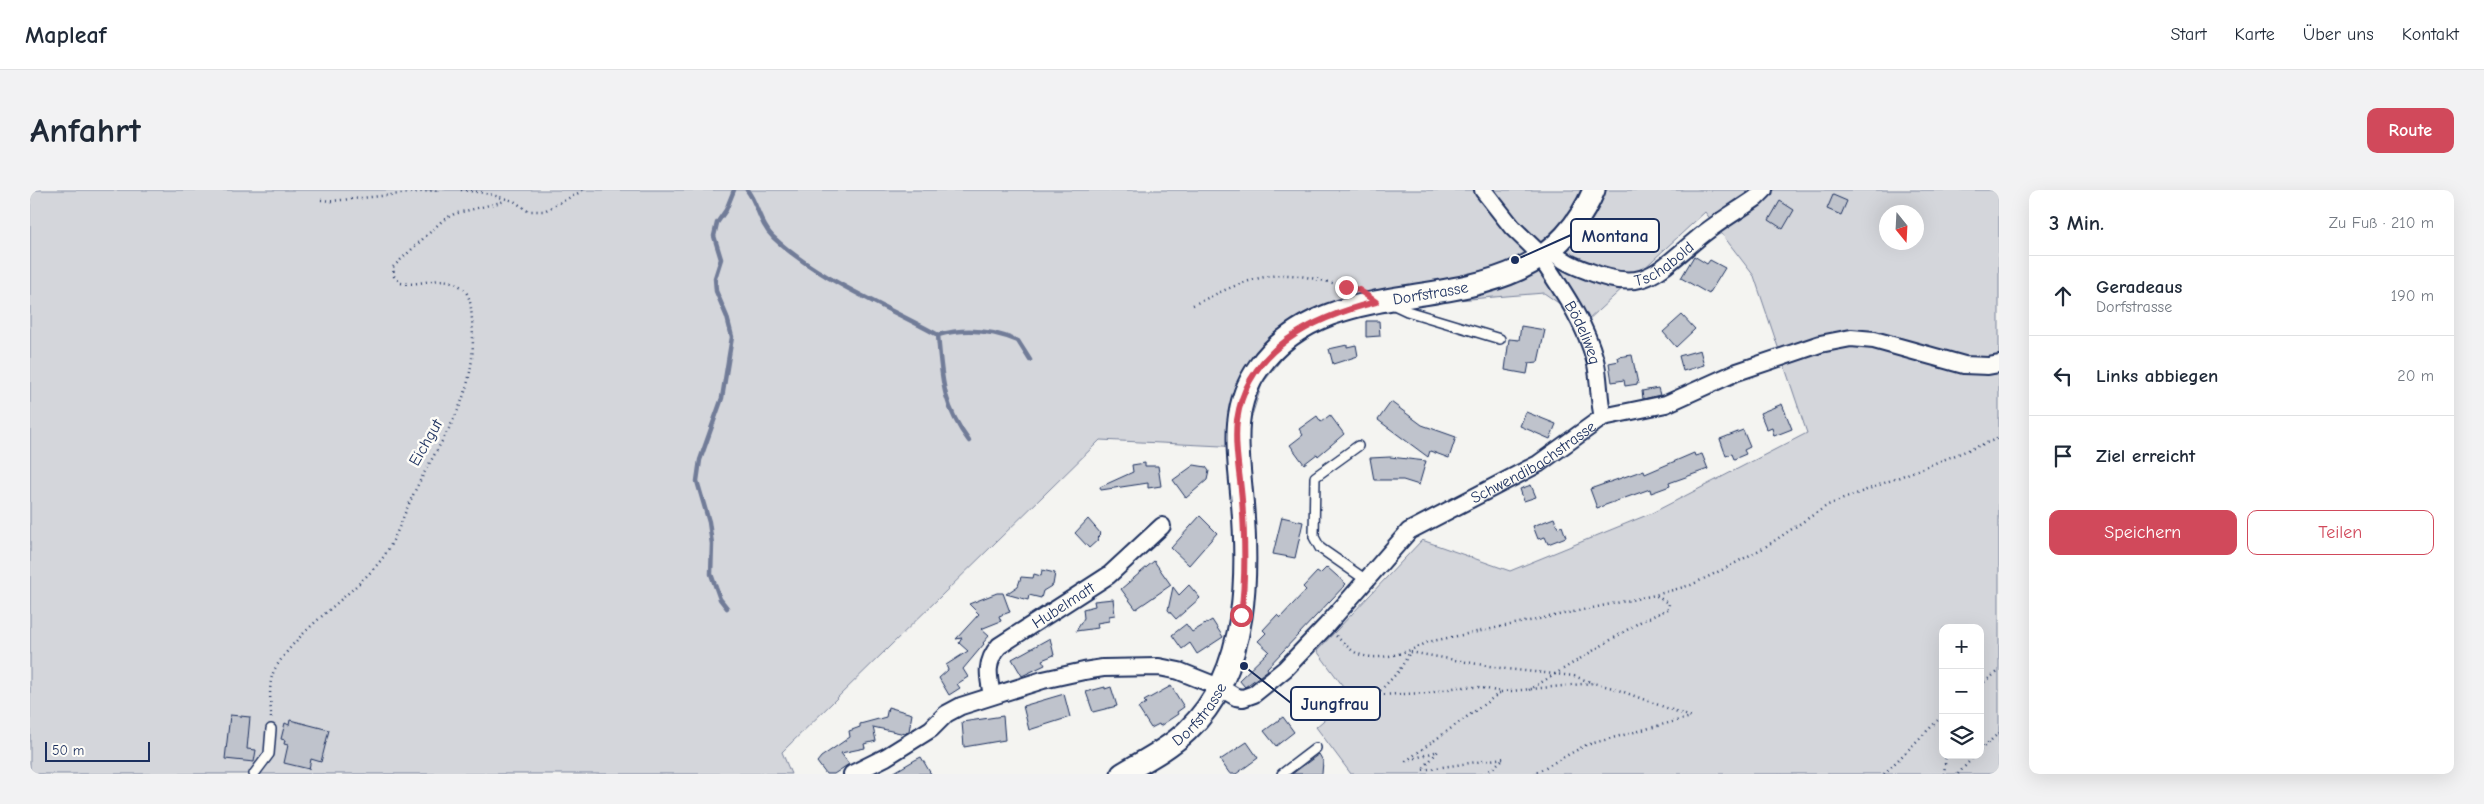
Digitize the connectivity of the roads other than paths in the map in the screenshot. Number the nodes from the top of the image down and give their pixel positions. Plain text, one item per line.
1 (1483, 190) edge
2 (1594, 190) edge
3 (1764, 190) edge
4 (1545, 255) junction
5 (1381, 301) junction
6 (1500, 339) dead end
7 (1999, 364) edge
8 (1603, 416) junction
9 (1358, 446) dead end
10 (1162, 526) dead end
11 (1366, 580) junction
12 (1219, 687) junction
13 (992, 695) junction
14 (271, 729) road end
15 (1316, 748) dead end
16 (254, 774) edge
17 (852, 774) edge
18 (1122, 774) edge
19 (1282, 774) edge

1 - 4 street
2 - 4 street, Dorfstrasse
3 - 4 street, Tschabold
4 - 5 street, Dorfstrasse
4 - 8 street, Bödeliweg
5 - 6 lane
5 - 12 street, Dorfstrasse
7 - 8 street, Schwendibachstrasse
8 - 11 street, Schwendibachstrasse
9 - 11 lane
10 - 13 street, Hubelmatt
11 - 12 street, Schwendibachstrasse
12 - 13 street
12 - 18 street, Dorfstrasse
13 - 17 street
14 - 16 lane
15 - 19 lane

